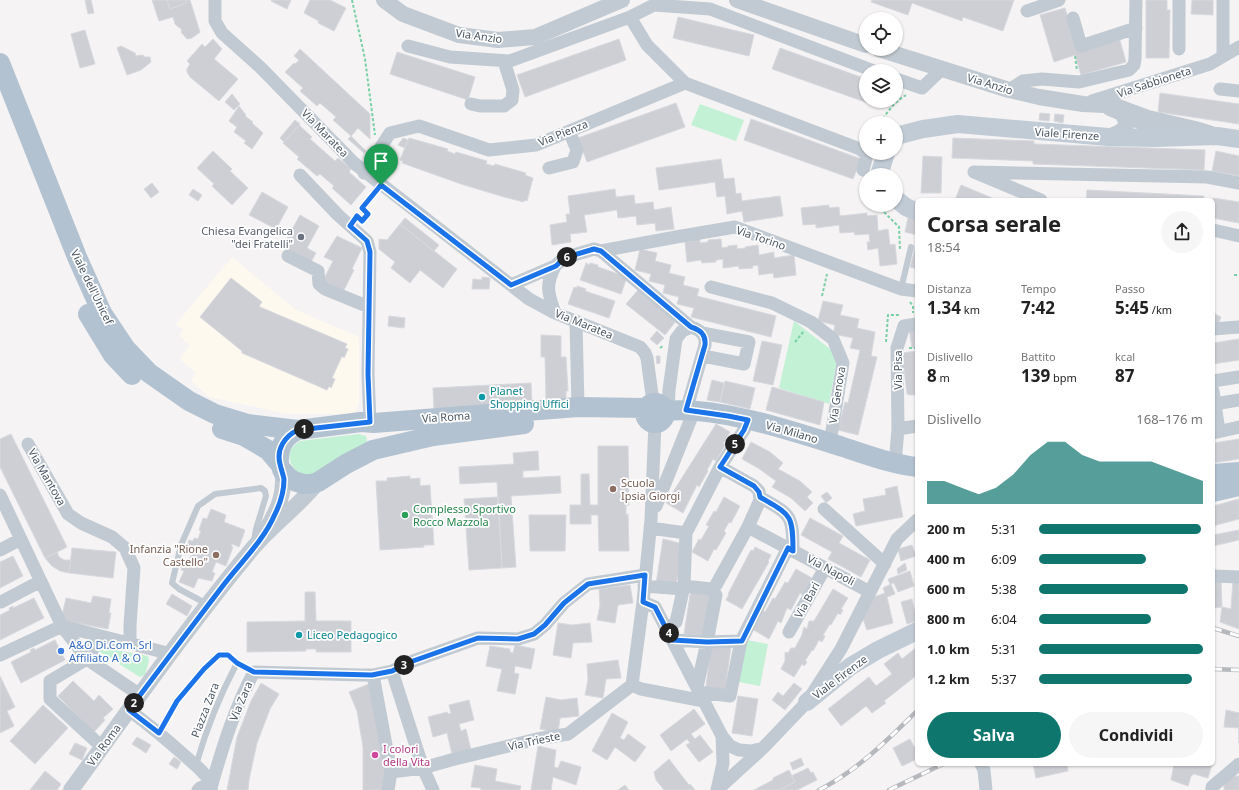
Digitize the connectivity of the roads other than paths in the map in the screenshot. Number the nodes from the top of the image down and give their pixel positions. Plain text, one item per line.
1 (215, 0) edge
2 (384, 0) edge
3 (622, 0) edge
4 (737, 0) edge
5 (1059, 0) edge
6 (1136, 0) edge
7 (1179, 0) edge
8 (1223, 0) edge
9 (1027, 11) dead end
10 (630, 17) junction
11 (1073, 18) dead end
12 (1136, 28) junction
13 (859, 43) edge
14 (408, 46) dead end
15 (1239, 47) edge
16 (1179, 49) dead end
17 (901, 56) edge
18 (1223, 56) junction
19 (504, 61) junction
20 (0, 63) edge
21 (859, 65) edge
22 (942, 69) junction
23 (903, 81) edge
24 (685, 83) junction
25 (1220, 89) dead end
26 (1009, 90) junction
27 (1239, 91) edge
28 (0, 97) edge
29 (471, 104) dead end
30 (1083, 104) junction
31 (1104, 105) junction
32 (1122, 113) junction
33 (569, 131) junction
34 (903, 134) edge
35 (1217, 136) junction
36 (1108, 137) junction
37 (1168, 137) junction
38 (1239, 139) edge
39 (549, 168) dead end
40 (864, 168) edge
41 (364, 172) junction
42 (300, 175) dead end
43 (1239, 183) edge
44 (1036, 198) edge
45 (903, 205) edge
46 (915, 211) edge
47 (1215, 230) edge
48 (1239, 236) edge
49 (912, 247) dead end
50 (601, 251) junction
51 (288, 256) dead end
52 (556, 266) junction
53 (511, 285) junction
54 (711, 287) dead end
55 (901, 288) junction
56 (915, 291) edge
57 (369, 307) junction
58 (555, 313) junction
59 (576, 321) junction
60 (915, 324) edge
61 (1239, 327) edge
62 (1215, 329) edge
63 (697, 330) junction
64 (703, 356) junction
65 (1239, 377) edge
66 (1215, 381) edge
67 (1239, 400) edge
68 (1215, 404) joint
69 (578, 407) junction
70 (664, 412) junction
71 (748, 420) junction
72 (372, 422) junction
73 (915, 426) edge
74 (1239, 427) edge
75 (898, 429) junction
76 (298, 430) junction
77 (1216, 432) edge
78 (830, 443) junction
79 (28, 444) dead end
80 (373, 450) junction
81 (895, 464) junction
82 (281, 467) junction
83 (720, 467) junction
84 (915, 467) edge
85 (1239, 472) edge
86 (1215, 474) edge
87 (318, 482) junction
88 (1239, 486) edge
89 (1215, 492) edge
90 (760, 497) junction
91 (0, 498) edge
92 (824, 509) dead end
93 (915, 522) edge
94 (651, 524) junction
95 (748, 527) junction
96 (686, 533) junction
97 (21, 539) junction
98 (257, 544) junction
99 (791, 549) junction
100 (0, 550) edge
101 (647, 560) junction
102 (885, 564) junction
103 (825, 568) junction
104 (1215, 576) edge
105 (1239, 577) edge
106 (616, 580) junction
107 (645, 580) junction
108 (41, 581) junction
109 (716, 585) dead end
110 (683, 588) junction
111 (870, 592) junction
112 (1, 602) edge
113 (643, 602) junction
114 (208, 605) junction
115 (62, 626) junction
116 (666, 629) junction
117 (789, 632) dead end
118 (915, 633) edge
119 (104, 637) junction
120 (672, 640) junction
121 (742, 641) junction
122 (707, 642) junction
123 (130, 644) junction
124 (170, 654) junction
125 (0, 655) edge
126 (90, 661) junction
127 (237, 663) junction
128 (392, 671) junction
129 (254, 672) junction
130 (372, 675) junction
131 (632, 685) junction
132 (700, 693) junction
133 (140, 695) junction
134 (807, 702) junction
135 (129, 710) junction
136 (159, 733) junction
137 (722, 736) junction
138 (102, 747) junction
139 (763, 748) junction
140 (1239, 764) edge
141 (196, 766) junction
142 (982, 766) edge
143 (423, 768) junction
144 (391, 772) junction
145 (211, 787) edge
146 (1210, 789) edge
147 (71, 790) edge
148 (198, 790) edge
149 (388, 790) edge
150 (433, 790) edge
151 (717, 790) edge
152 (986, 790) edge

1 - 41 street, Via Maratea
2 - 3 street, Via Anzio
4 - 13 street
5 - 9 street
6 - 12 street, Via Sabbioneta
7 - 16 street
8 - 18 street
10 - 19 street
10 - 21 street
10 - 24 street
11 - 12 street
12 - 26 street, Via Sabbioneta
14 - 19 street
15 - 18 street, Via Sabbioneta
17 - 22 street, Via Anzio
18 - 30 street, Via Sabbioneta
19 - 29 street
20 - 76 main road, Viale dell'Unicef
22 - 23 street
22 - 26 street, Via Anzio
24 - 33 street, Via Pienza
24 - 40 street
25 - 27 street
26 - 30 street, Via Anzio
28 - 82 main road, Viale dell'Unicef
30 - 31 street, Via Anzio
31 - 32 street
31 - 35 street, Via Anzio
32 - 36 street
32 - 37 street
33 - 39 street
33 - 41 street, Via Pienza
34 - 36 main road, Viale Firenze
35 - 37 main road, Viale Firenze
35 - 38 main road, Viale Firenze
36 - 37 main road, Viale Firenze
41 - 53 street, Via Maratea
42 - 57 street
43 - 44 street
45 - 46 main road
47 - 48 street
49 - 55 lane
50 - 52 street, Via Torino
50 - 55 street, Via Torino
50 - 63 street
51 - 57 street
52 - 53 street, Via Torino
52 - 58 street
53 - 58 street, Via Maratea
54 - 78 street, Via Genova
55 - 56 street, Via Torino
57 - 72 street
58 - 59 street, Via Maratea
59 - 69 street
59 - 70 street, Via Maratea
60 - 75 street, Via Pisa
61 - 62 street
63 - 64 street
63 - 64 street
63 - 70 street
64 - 70 street
65 - 66 street
67 - 68 street
68 - 77 street
69 - 70 main road, Via Roma
69 - 72 main road, Via Roma
70 - 71 main road, Via Milano
70 - 80 main road, Via Roma
70 - 94 street
70 - 94 street
71 - 78 main road, Via Milano
71 - 83 street
72 - 76 main road, Via Roma
72 - 80 main road
73 - 75 street
74 - 77 street
75 - 81 street, Via Pisa
76 - 82 main road, Via Roma
78 - 81 main road, Via Milano
79 - 123 street, Via Mantova
80 - 87 main road, Via Roma
81 - 84 main road, Via Milano
82 - 87 main road
82 - 98 street, Via Roma
83 - 90 street
83 - 96 street
85 - 86 main road
87 - 98 street, Via Roma
88 - 89 main road
90 - 95 street
90 - 99 street
91 - 97 street
92 - 102 street
93 - 102 street
94 - 96 street
94 - 101 street
95 - 99 street, Via Napoli
95 - 109 street
96 - 110 street
97 - 100 street
97 - 108 street
98 - 114 street, Via Roma
98 - 114 lane, Via Roma
99 - 103 street, Via Napoli
99 - 121 street
101 - 106 street
101 - 107 street
102 - 111 street
103 - 111 street, Via Napoli
103 - 117 street, Via Bari
104 - 105 street
106 - 107 street, Via Zara
106 - 128 street, Via Zara
107 - 110 street, Via Zara
107 - 113 street
108 - 112 street
108 - 115 street
110 - 116 street
110 - 122 street, Via Zara
111 - 134 street
113 - 116 street
113 - 131 street
114 - 124 street, Via Roma
115 - 119 street
115 - 125 street
115 - 126 street
116 - 120 street
118 - 134 main road, Viale Firenze
119 - 123 street
119 - 126 street
120 - 122 street
120 - 132 street
121 - 122 street
121 - 132 street
122 - 132 street
123 - 124 street
124 - 133 street, Via Roma
126 - 133 street
126 - 138 street
127 - 129 lane, Piazza Zara
127 - 136 lane, Piazza Zara
127 - 141 lane, Piazza Zara
128 - 130 street, Via Zara
128 - 143 street
129 - 130 street, Via Zara
129 - 145 street, Via Zara
130 - 144 street
131 - 132 street
131 - 143 street, Via Trieste
132 - 137 street
133 - 135 street, Via Roma
134 - 139 street
135 - 136 street
135 - 138 street, Via Roma
136 - 141 street
137 - 139 street
137 - 151 street
138 - 147 street, Via Roma
139 - 151 street
140 - 146 street
141 - 145 street
142 - 152 street
143 - 144 street, Via Trieste
143 - 150 street
144 - 149 street
145 - 148 street

